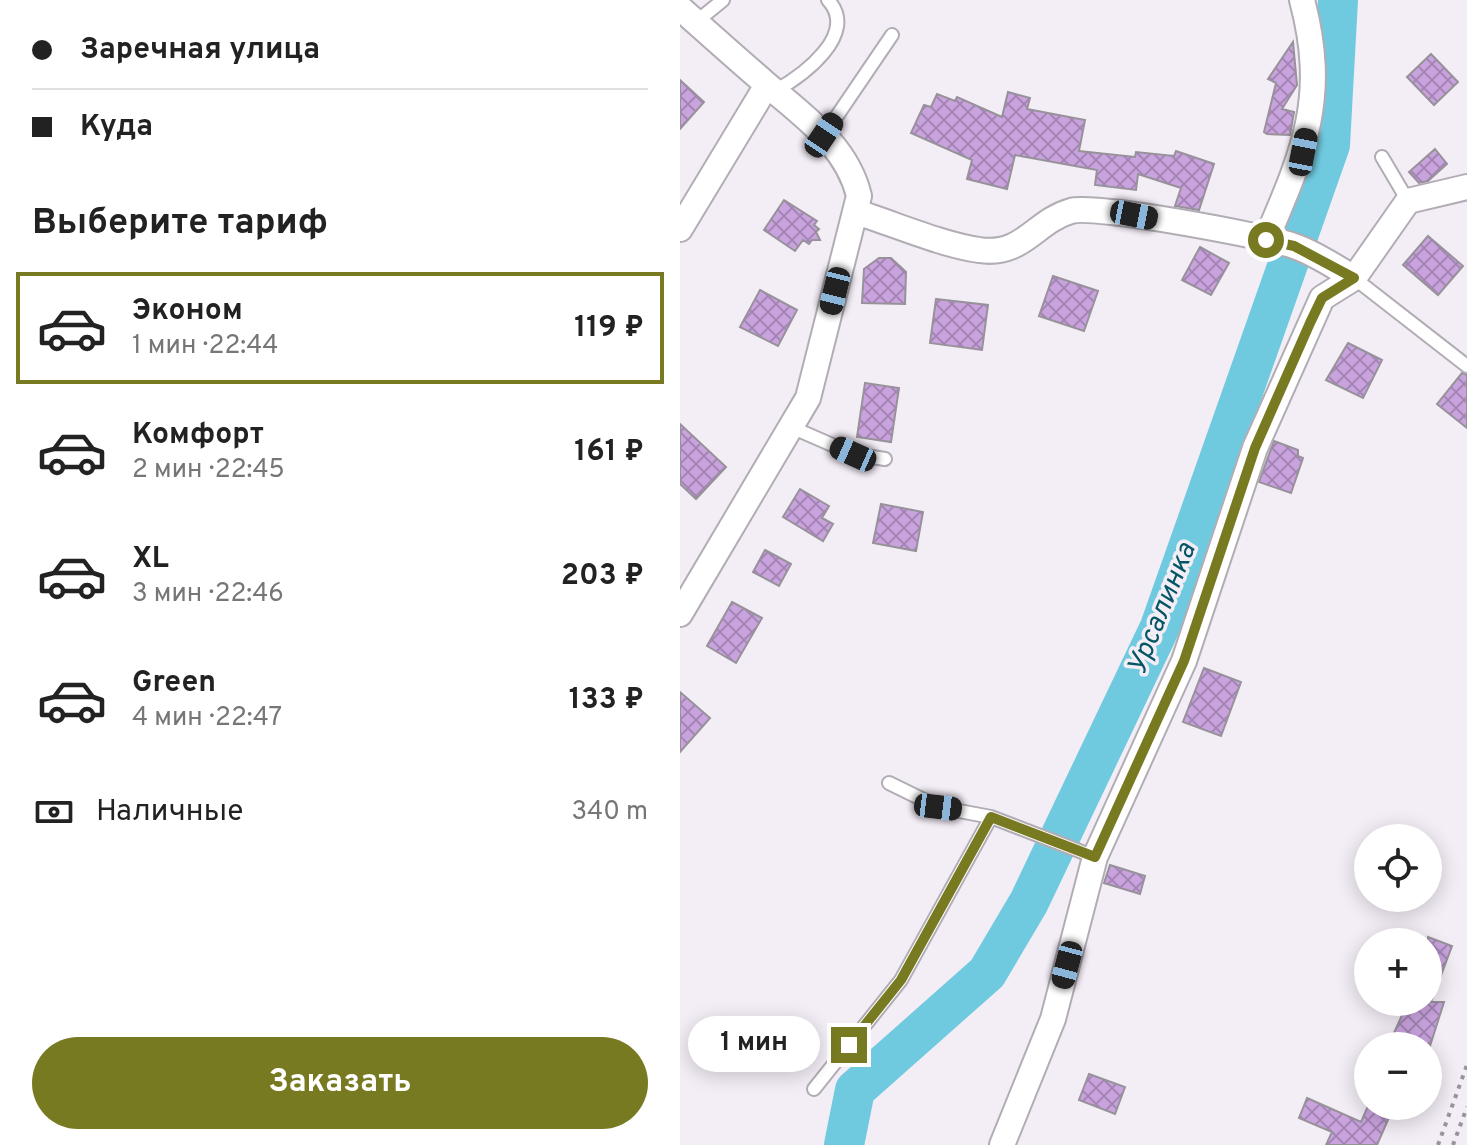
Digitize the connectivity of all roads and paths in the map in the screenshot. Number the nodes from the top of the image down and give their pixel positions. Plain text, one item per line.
1 (723, 0) edge
2 (828, 0) edge
3 (1302, 0) edge
4 (688, 15) edge
5 (892, 35) dead end
6 (771, 88) junction
7 (824, 135) junction
8 (1382, 157) dead end
9 (1467, 187) edge
10 (1408, 201) junction
11 (856, 212) junction
12 (680, 229) edge
13 (1266, 240) junction
14 (1354, 278) junction
15 (1467, 366) edge
16 (791, 427) junction
17 (885, 459) dead end
18 (680, 614) edge
19 (889, 783) dead end
20 (991, 817) junction
21 (1095, 857) junction
22 (1467, 1065) edge
23 (814, 1089) dead end
24 (1467, 1107) edge
25 (1002, 1145) edge
26 (1438, 1145) edge
27 (1453, 1145) edge

1 - 4 lane
2 - 6 lane
3 - 13 street
4 - 6 street
5 - 7 lane
6 - 7 street
6 - 12 street
7 - 11 street
8 - 10 lane
9 - 10 street
10 - 14 street
11 - 13 street
11 - 16 street
13 - 14 street
14 - 15 lane
14 - 21 street
16 - 17 lane
16 - 18 street
19 - 20 lane
20 - 21 lane
20 - 23 lane
21 - 25 street
22 - 26 path
24 - 27 path

